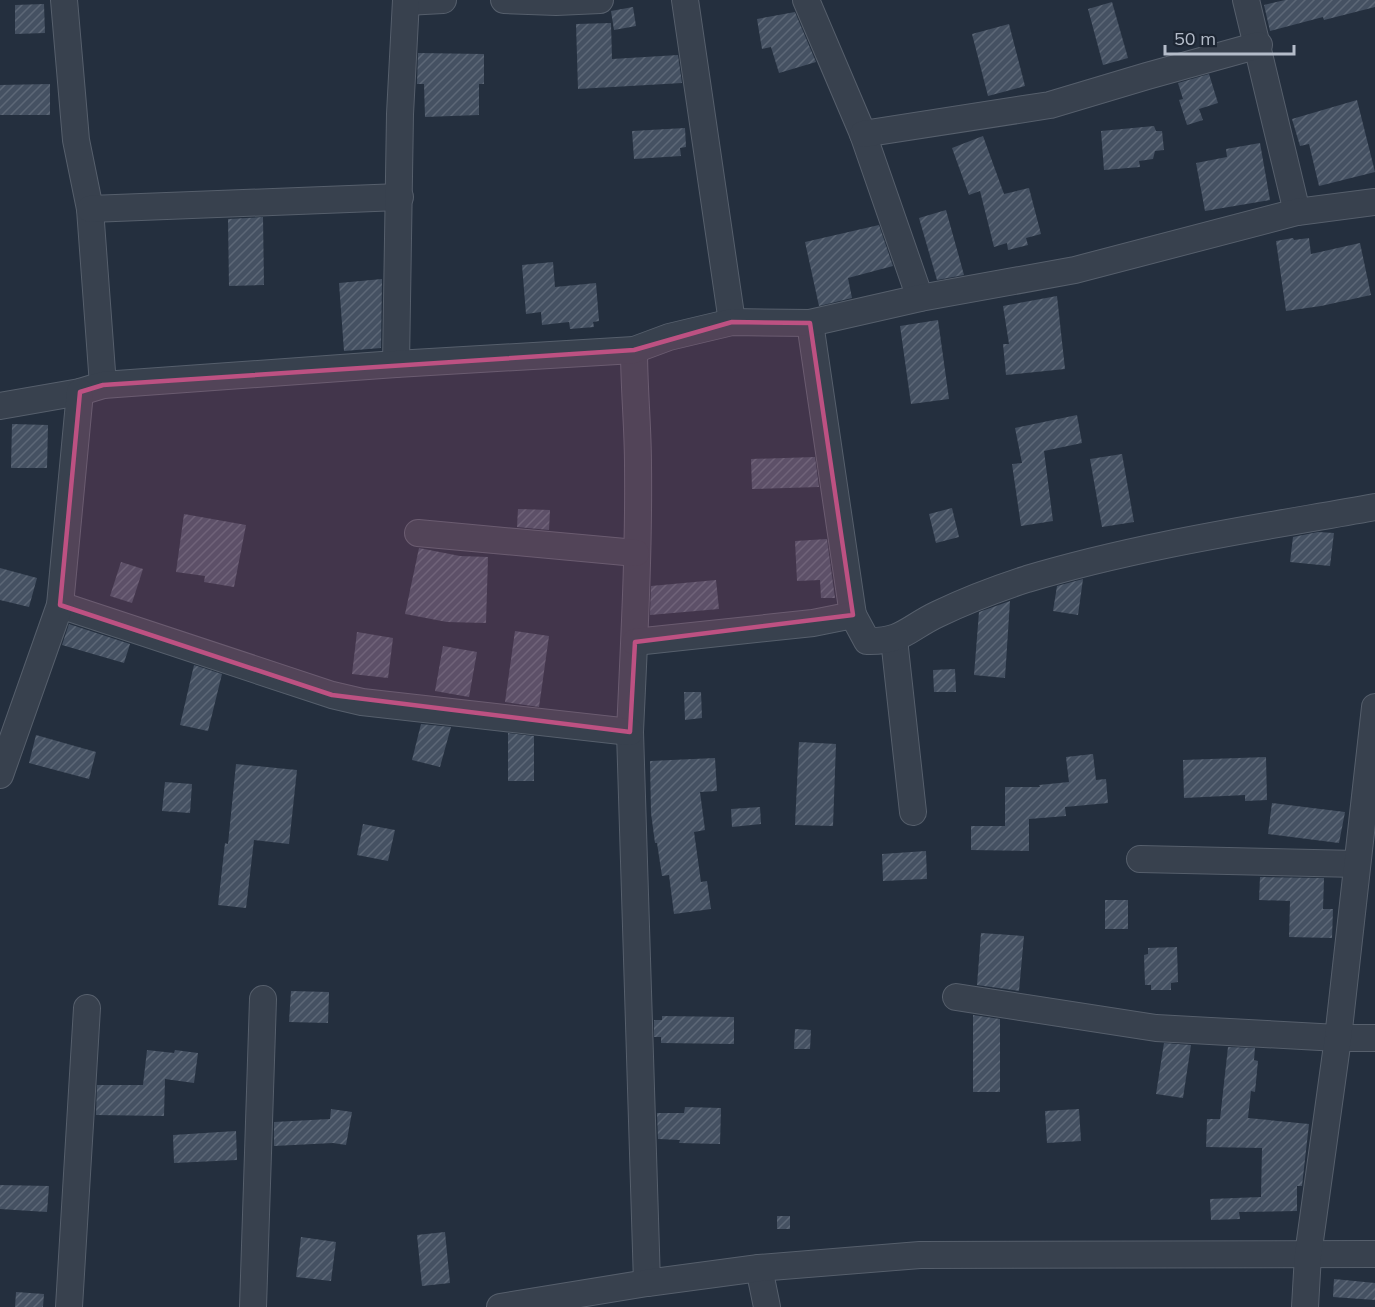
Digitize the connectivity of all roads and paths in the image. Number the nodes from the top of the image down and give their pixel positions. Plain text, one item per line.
1 (64, 0) edge
2 (443, 0) edge
3 (504, 0) edge
4 (600, 0) edge
5 (685, 0) edge
6 (806, 0) edge
7 (1246, 0) edge
8 (406, 1) edge
9 (1259, 45) junction
10 (862, 135) junction
11 (400, 197) junction
12 (1375, 202) edge
13 (90, 209) junction
14 (1297, 212) junction
15 (920, 298) junction
16 (732, 322) junction
17 (810, 323) junction
18 (634, 350) junction
19 (396, 364) junction
20 (92, 388) junction
21 (0, 406) edge
22 (1375, 507) edge
23 (418, 533) dead end
24 (636, 553) junction
25 (60, 605) junction
26 (853, 615) junction
27 (894, 639) junction
28 (634, 642) junction
29 (1375, 707) edge
30 (630, 732) junction
31 (0, 776) edge
32 (913, 812) dead end
33 (1140, 859) dead end
34 (1357, 864) junction
35 (956, 997) dead end
36 (263, 999) dead end
37 (87, 1008) dead end
38 (1338, 1038) junction
39 (1375, 1038) edge
40 (1375, 1254) edge
41 (1308, 1255) junction
42 (759, 1268) junction
43 (647, 1283) junction
44 (69, 1307) edge
45 (253, 1307) edge
46 (500, 1307) edge
47 (767, 1307) edge
48 (1305, 1307) edge

1 - 13 street
2 - 8 street
3 - 4 street
5 - 16 street
6 - 10 street
7 - 9 street
8 - 11 street
9 - 10 street
9 - 14 street
10 - 15 street
11 - 13 street
11 - 19 street
12 - 14 street
13 - 20 street
14 - 15 street
15 - 17 street
16 - 17 street
16 - 18 street
17 - 26 street
18 - 19 street
18 - 24 street
19 - 20 street
20 - 21 street
20 - 25 street
22 - 27 street
23 - 24 street
24 - 28 street
25 - 30 street
25 - 31 street
26 - 27 street
26 - 28 street
27 - 32 street
28 - 30 street
29 - 34 street
30 - 43 street
33 - 34 street
34 - 38 street
35 - 38 street
36 - 45 street
37 - 44 street
38 - 39 street
38 - 41 street
40 - 41 street
41 - 42 street
41 - 48 street
42 - 43 street
42 - 47 street
43 - 46 street

